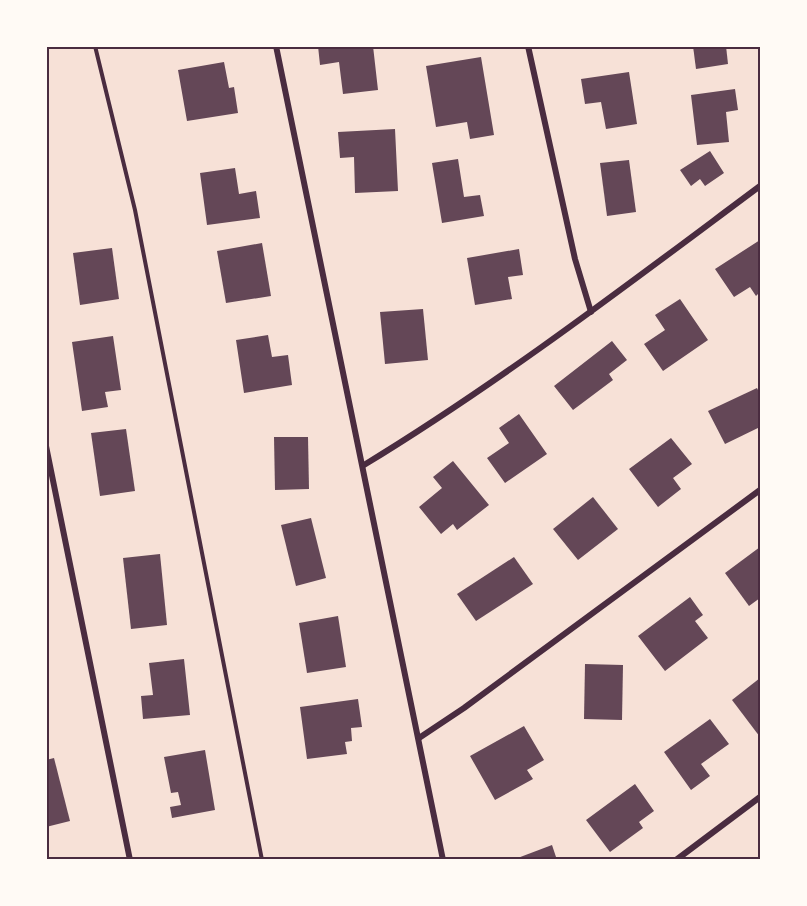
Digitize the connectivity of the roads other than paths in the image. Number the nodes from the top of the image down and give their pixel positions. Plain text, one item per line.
1 (276, 46) edge
2 (528, 46) edge
3 (760, 186) edge
4 (591, 312) junction
5 (46, 446) edge
6 (364, 465) junction
7 (760, 490) edge
8 (419, 738) junction
9 (760, 797) edge
10 (130, 860) edge
11 (443, 860) edge
12 (676, 860) edge

1 - 6 street
2 - 4 street
3 - 4 street
4 - 6 street
5 - 10 street
6 - 8 street
7 - 8 street
8 - 11 street
9 - 12 street

